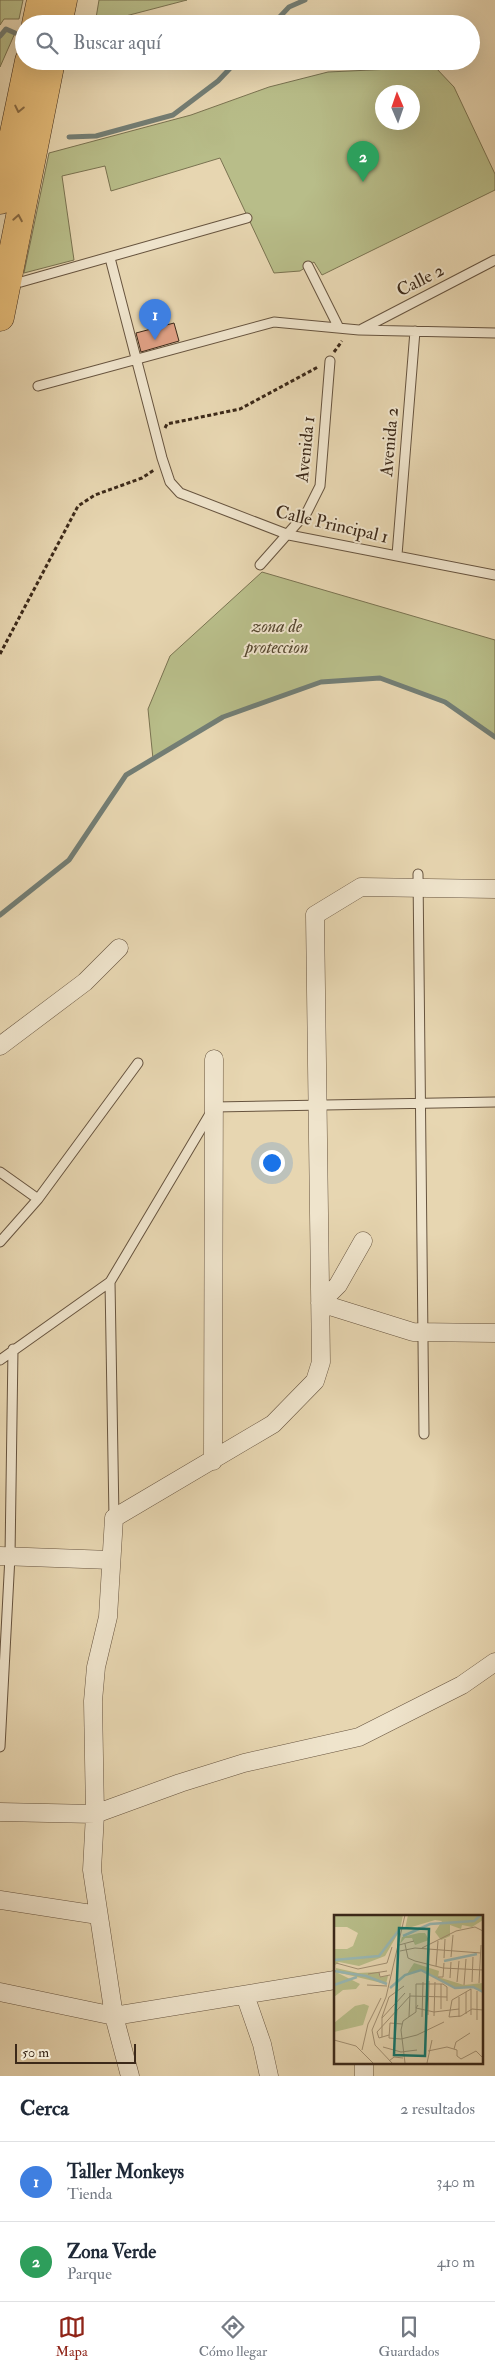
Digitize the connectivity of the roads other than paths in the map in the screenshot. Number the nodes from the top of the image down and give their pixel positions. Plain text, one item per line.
1 (41, 0) edge
2 (63, 0) edge
3 (38, 15) edge
4 (60, 15) edge
5 (27, 70) edge
6 (49, 70) edge
7 (0, 200) edge
8 (247, 218) dead end
9 (110, 258) junction
10 (495, 260) edge
11 (308, 266) dead end
12 (21, 282) dead end
13 (0, 317) edge
14 (339, 328) junction
15 (359, 330) junction
16 (415, 331) junction
17 (495, 333) edge
18 (136, 359) junction
19 (330, 361) road end
20 (38, 386) dead end
21 (289, 535) junction
22 (396, 555) junction
23 (260, 565) dead end
24 (495, 566) edge
25 (495, 575) edge
26 (418, 881) junction
27 (495, 889) edge
28 (119, 948) dead end
29 (0, 1046) edge
30 (214, 1060) dead end
31 (138, 1064) dead end
32 (495, 1102) edge
33 (420, 1103) junction
34 (318, 1105) junction
35 (214, 1108) junction
36 (0, 1172) edge
37 (38, 1199) junction
38 (363, 1241) dead end
39 (0, 1242) edge
40 (110, 1282) junction
41 (320, 1303) junction
42 (423, 1332) junction
43 (495, 1333) edge
44 (13, 1349) junction
45 (0, 1360) edge
46 (424, 1434) dead end
47 (213, 1461) junction
48 (114, 1518) junction
49 (5, 1556) edge
50 (111, 1560) junction
51 (495, 1662) edge
52 (0, 1747) edge
53 (0, 1812) edge
54 (95, 1814) junction
55 (0, 1900) edge
56 (98, 1915) junction
57 (334, 1980) edge
58 (0, 1992) edge
59 (245, 1995) junction
60 (114, 2016) junction
61 (130, 2076) edge
62 (269, 2076) edge

1 - 3 highway
2 - 4 highway
5 -> 7 highway
13 -> 6 highway
8 - 9 lane
9 - 12 lane
9 - 18 lane
10 - 15 lane, Calle 2
11 - 14 lane
14 - 15 lane
14 - 18 lane
15 - 16 lane
16 - 17 lane
16 - 22 lane, Avenida 2
18 - 20 lane
18 - 21 lane, Calle Principal 1
19 - 21 lane, Avenida 1
21 - 22 lane, Calle Principal 1
21 - 23 lane, Avenida 1
22 - 25 lane, Calle Principal 1
24 - 25 lane
26 - 27 street
26 - 33 lane
26 - 34 street
28 - 29 street
30 - 35 street
31 - 37 lane
32 - 33 lane
33 - 34 lane
33 - 42 lane
34 - 35 lane
34 - 41 street
35 - 40 lane
35 - 47 street
36 - 37 lane
37 - 39 lane
38 - 41 street
40 - 44 lane
40 - 48 lane
41 - 42 street
41 - 47 street
42 - 43 street
42 - 46 lane
44 - 45 lane
44 - 49 lane
47 - 48 street
48 - 50 street
49 - 50 street
49 - 52 lane
50 - 54 street
51 - 54 street
53 - 54 street
54 - 56 street
55 - 56 street
56 - 60 street
57 - 59 street
58 - 60 street
59 - 60 street
59 - 62 street
60 - 61 street

